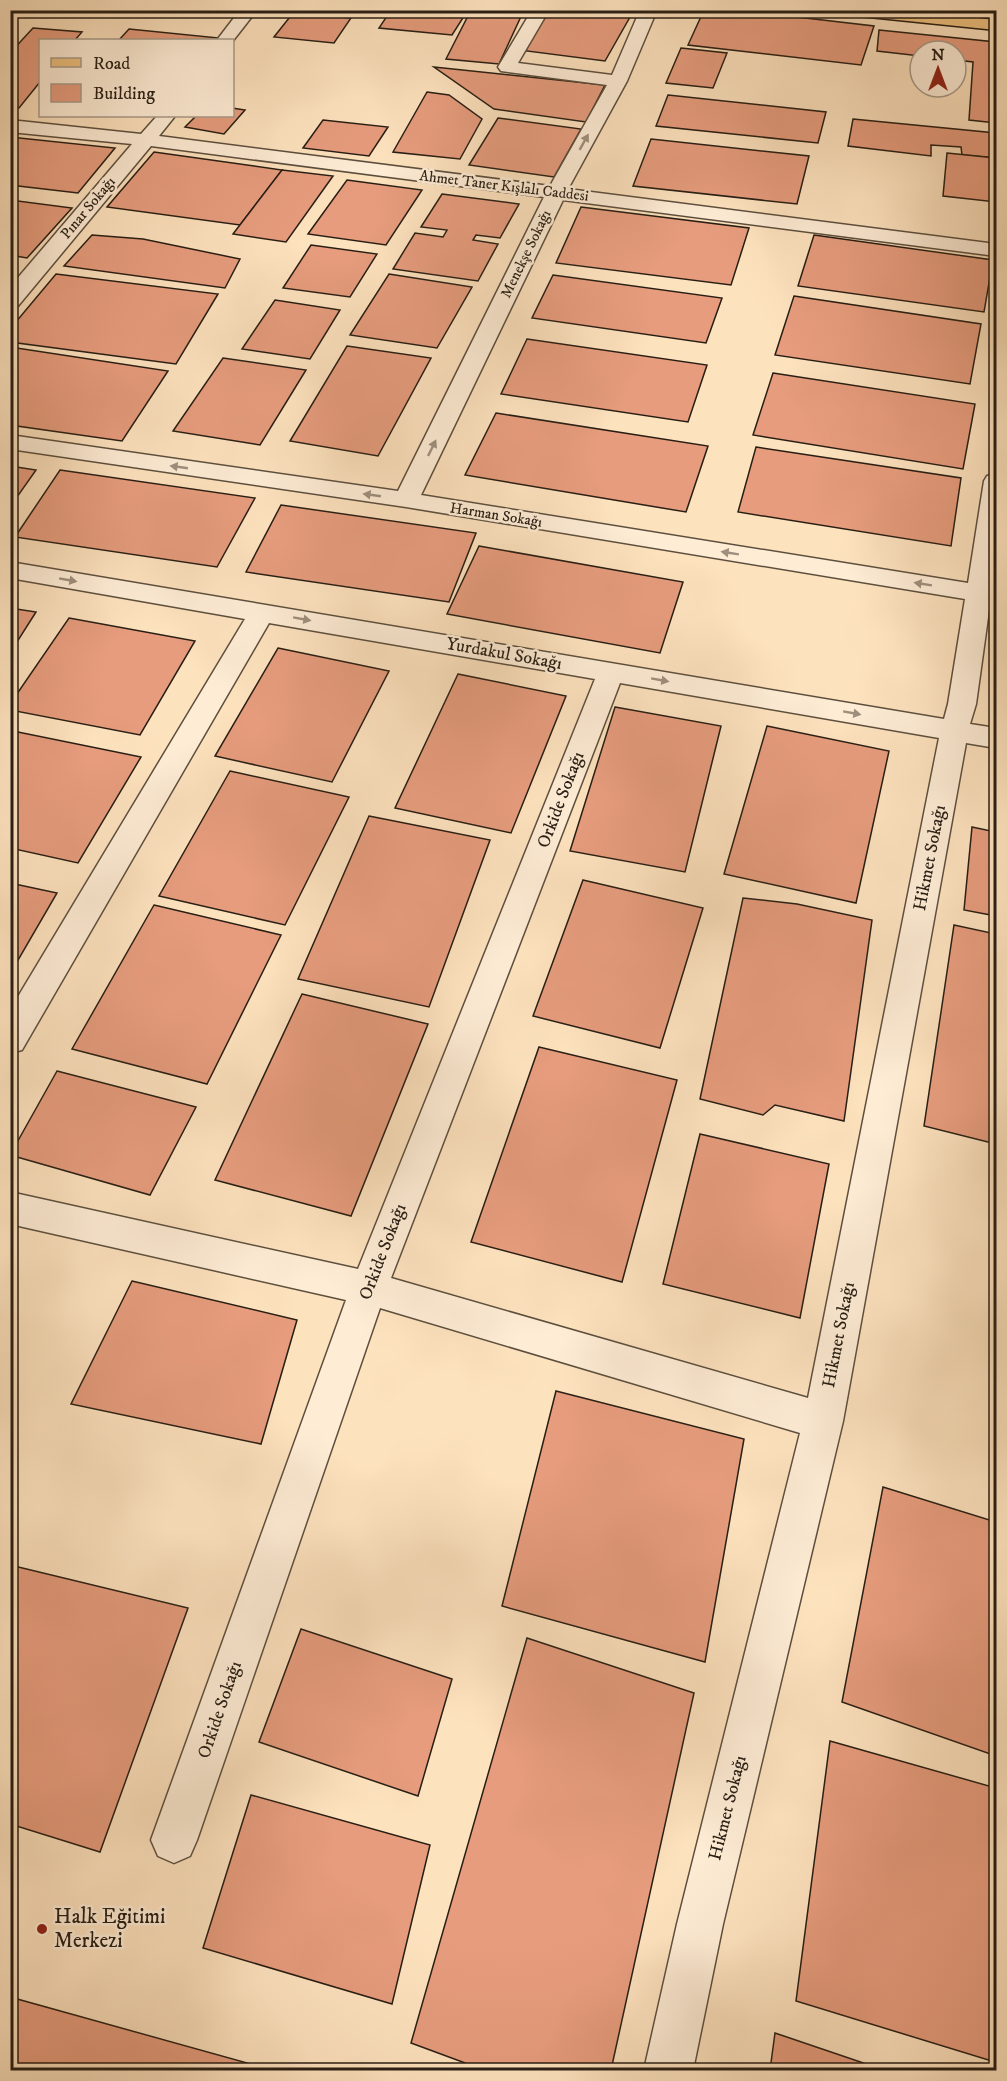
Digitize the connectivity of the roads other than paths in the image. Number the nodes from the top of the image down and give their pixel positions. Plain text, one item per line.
1 (249, 10) edge
2 (541, 10) edge
3 (649, 10) edge
4 (849, 10) edge
5 (996, 25) edge
6 (226, 39) edge
7 (618, 81) junction
8 (165, 117) edge
9 (10, 126) edge
10 (146, 140) junction
11 (556, 193) junction
12 (996, 250) edge
13 (10, 301) edge
14 (10, 442) edge
15 (996, 481) edge
16 (406, 500) junction
17 (10, 570) edge
18 (988, 595) edge
19 (262, 613) junction
20 (611, 672) junction
21 (954, 731) junction
22 (996, 738) edge
23 (10, 1040) edge
24 (10, 1208) edge
25 (369, 1288) junction
26 (823, 1421) junction
27 (174, 1840) dead end
28 (669, 2070) edge

1 - 6 street
2 - 7 street
3 - 7 street, Menekşe Sokağı
4 - 5 main road
11 -> 7 street, Menekşe Sokağı
8 - 10 street, Pınar Sokağı
9 - 10 street, Ahmet Taner Kışlalı Caddesi
10 - 11 street, Ahmet Taner Kışlalı Caddesi
10 - 13 street, Pınar Sokağı
11 - 12 street, Ahmet Taner Kışlalı Caddesi
16 -> 11 street, Menekşe Sokağı
16 -> 14 street, Harman Sokağı
15 - 18 street, Hikmet Sokağı
18 -> 16 street, Harman Sokağı
17 -> 19 street, Yurdakul Sokağı
18 - 21 street, Hikmet Sokağı
19 -> 20 street, Yurdakul Sokağı
19 - 23 street
20 -> 21 street, Yurdakul Sokağı
20 - 25 street, Orkide Sokağı
21 - 22 street, Yurdakul Sokağı
21 - 26 street, Hikmet Sokağı
24 - 25 street
25 - 26 street
25 - 27 street, Orkide Sokağı
26 - 28 street, Hikmet Sokağı

